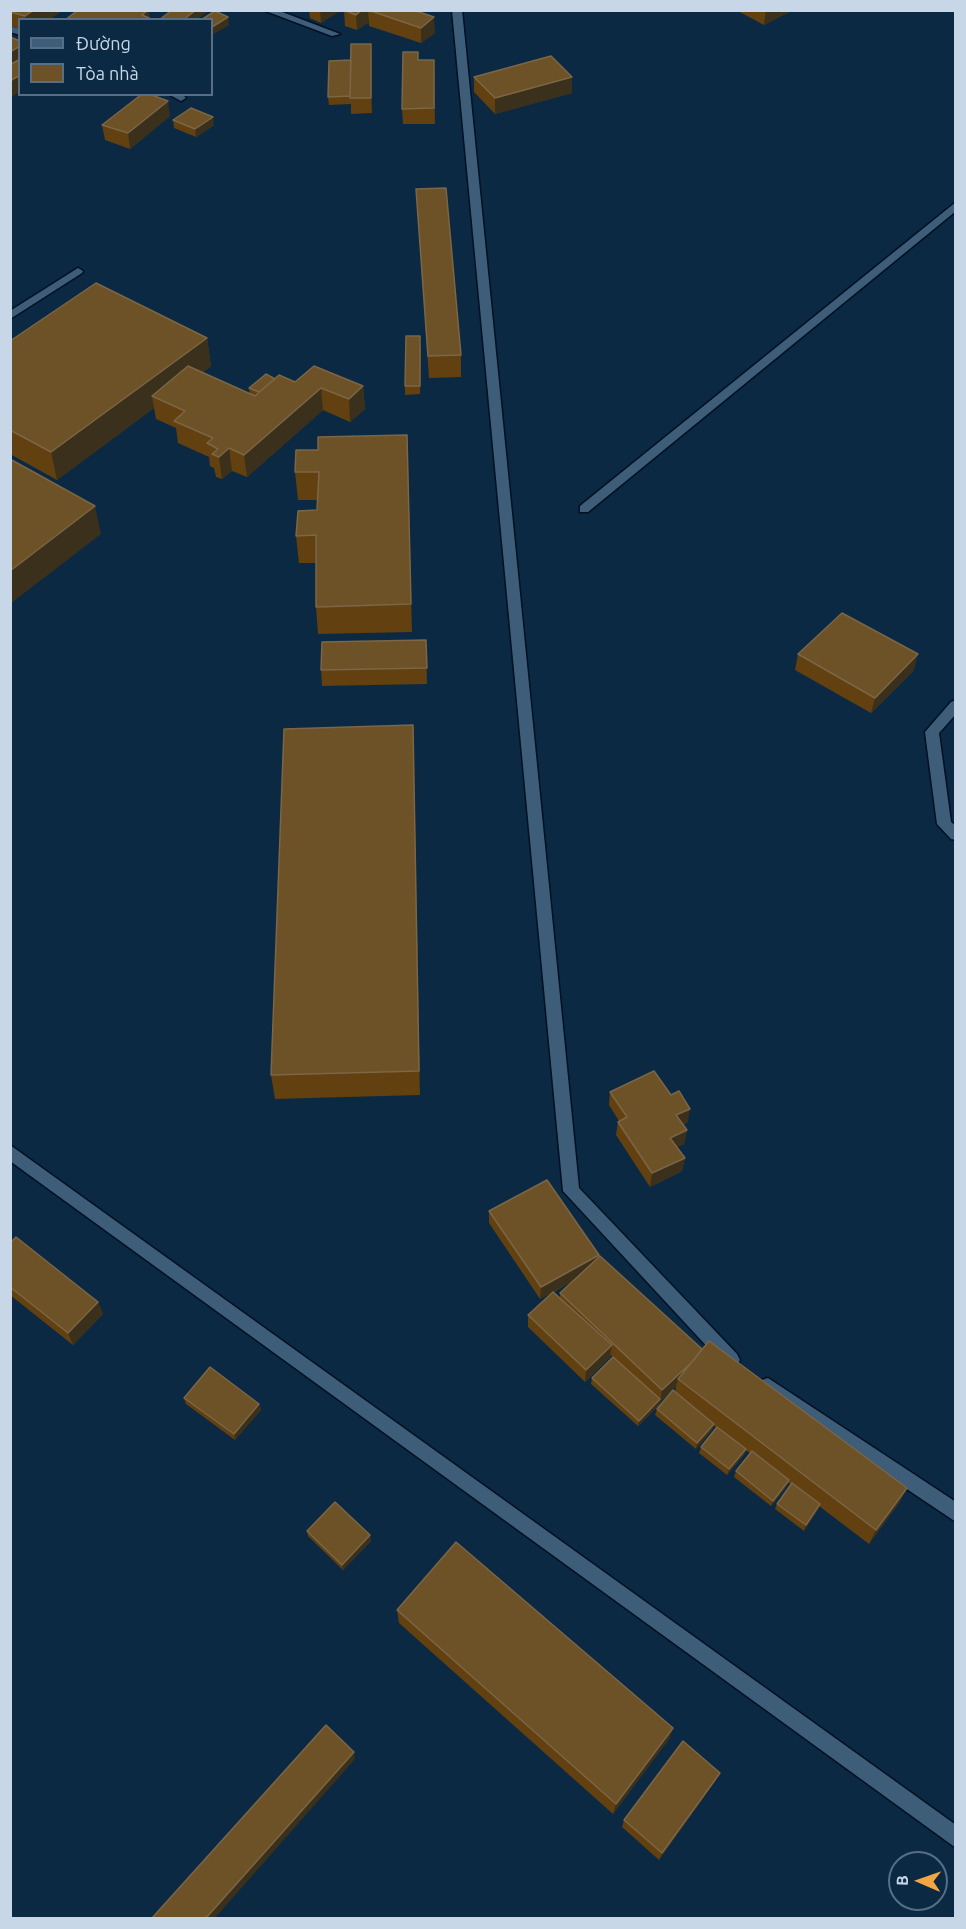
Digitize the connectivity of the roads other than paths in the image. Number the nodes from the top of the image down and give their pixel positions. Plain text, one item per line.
1 (267, 10) edge
2 (457, 10) edge
3 (335, 34) dead end
4 (956, 205) edge
5 (78, 271) dead end
6 (10, 316) edge
7 (584, 509) dead end
8 (956, 705) edge
9 (956, 835) edge
10 (10, 1152) edge
11 (956, 1513) edge
12 (956, 1838) edge

1 - 3 street
2 - 11 street
4 - 7 street
5 - 6 street
8 - 9 street
10 - 12 street

